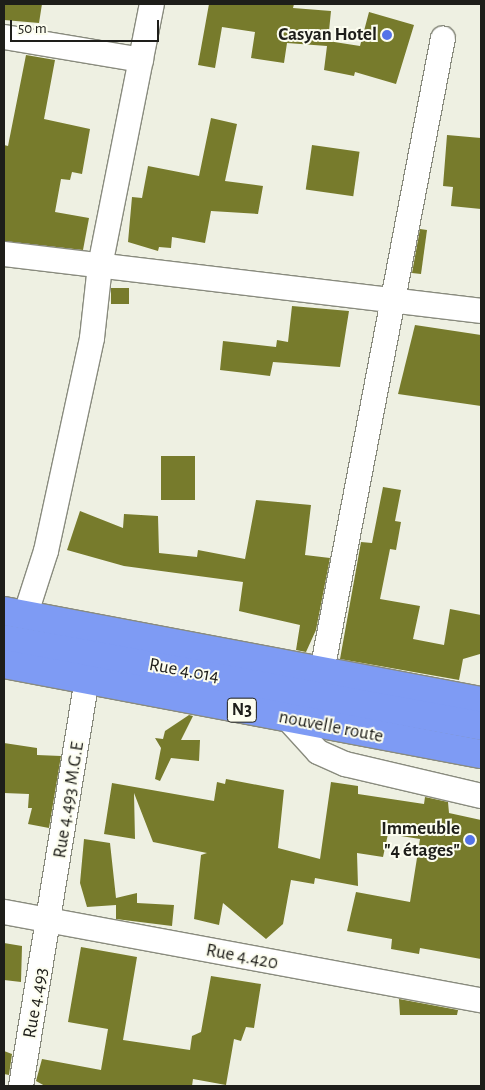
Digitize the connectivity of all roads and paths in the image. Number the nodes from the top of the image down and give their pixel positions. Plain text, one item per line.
1 (152, 4) edge
2 (4, 37) edge
3 (443, 38) dead end
4 (141, 60) junction
5 (4, 254) edge
6 (100, 266) junction
7 (393, 301) junction
8 (481, 311) edge
9 (14, 614) edge
10 (4, 639) edge
11 (4, 664) edge
12 (322, 671) junction
13 (87, 680) junction
14 (481, 701) edge
15 (287, 718) junction
16 (481, 726) edge
17 (481, 754) edge
18 (481, 796) edge
19 (4, 912) edge
20 (51, 920) junction
21 (481, 1000) edge
22 (21, 1086) edge

1 - 4 street
2 - 4 street
3 - 7 street
4 - 6 street
5 - 6 street
6 - 7 street
6 - 9 street
7 - 8 street
7 - 12 street
9 - 12 highway
10 - 16 highway, Rue 4.014
11 - 13 highway, nouvelle route / N3
12 - 14 highway
13 - 15 highway, nouvelle route / N3
13 - 20 street, Rue 4.493 M.G.E
15 - 17 highway, nouvelle route / N3
15 - 18 street
19 - 20 street, Rue 4.420
20 - 21 street, Rue 4.420
20 - 22 street, Rue 4.493

